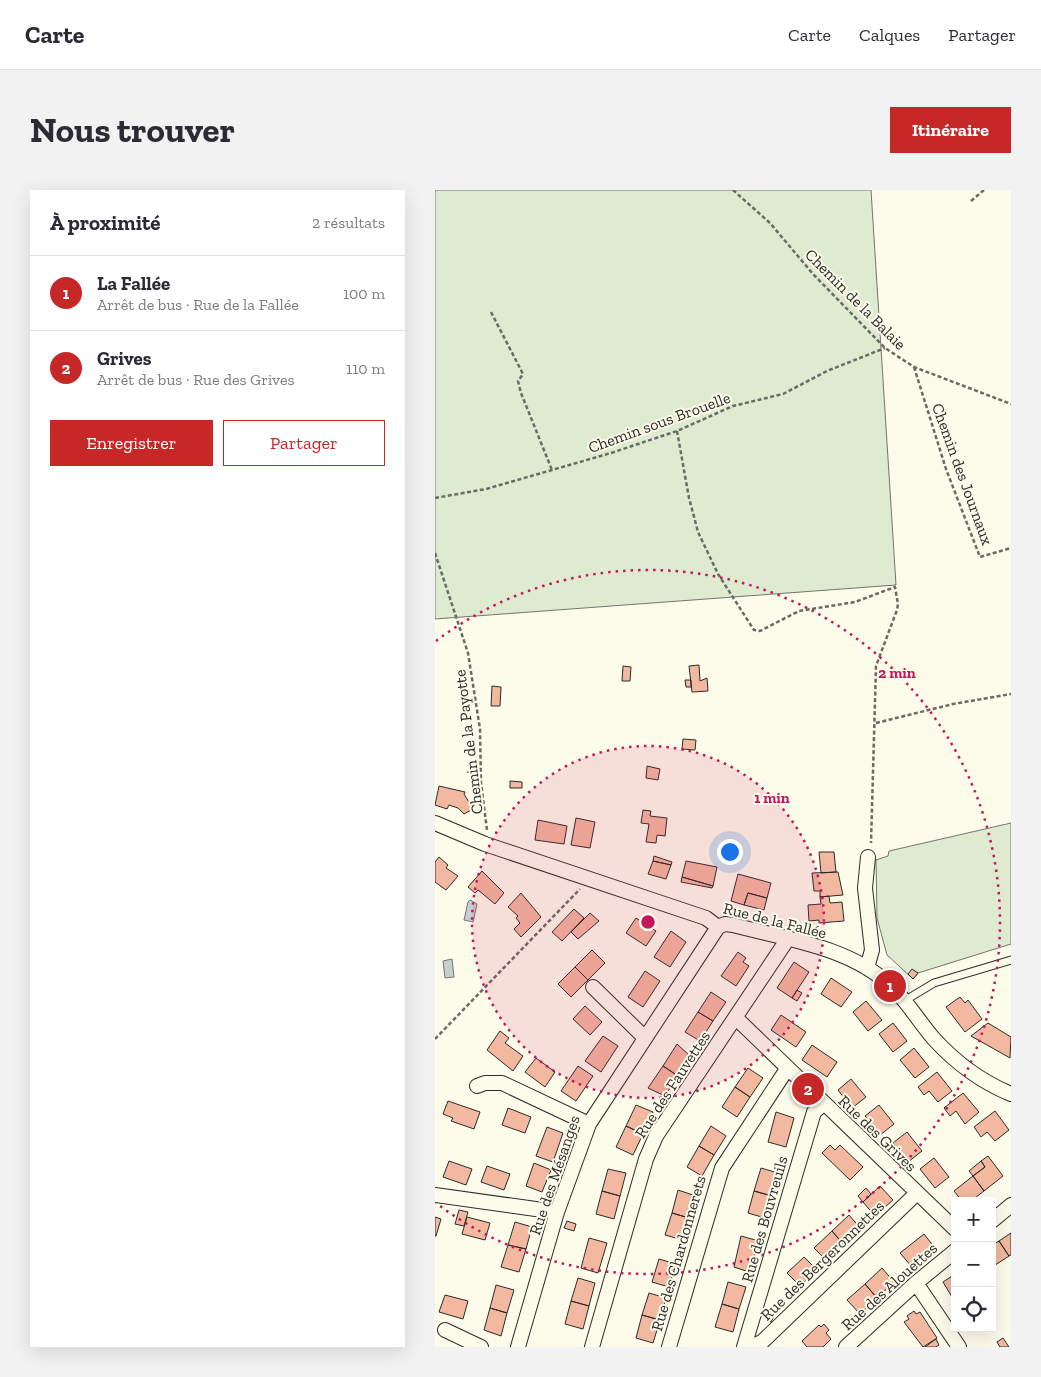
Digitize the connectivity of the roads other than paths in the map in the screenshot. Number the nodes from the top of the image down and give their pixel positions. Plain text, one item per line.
1 (435, 823) edge
2 (868, 857) road end
3 (718, 927) junction
4 (787, 940) junction
5 (1011, 960) edge
6 (867, 968) junction
7 (593, 987) dead end
8 (904, 1001) junction
9 (736, 1018) junction
10 (644, 1037) junction
11 (787, 1069) junction
12 (477, 1086) dead end
13 (1011, 1094) edge
14 (823, 1104) junction
15 (589, 1124) junction
16 (916, 1194) junction
17 (435, 1195) edge
18 (1011, 1205) edge
19 (557, 1212) junction
20 (996, 1218) edge
21 (951, 1225) edge
22 (951, 1254) edge
23 (916, 1283) junction
24 (445, 1330) dead end
25 (481, 1347) edge
26 (518, 1347) edge
27 (592, 1347) edge
28 (669, 1347) edge
29 (745, 1347) edge
30 (750, 1347) edge
31 (847, 1347) edge
32 (959, 1347) edge

1 - 3 street, Rue de la Fallée
2 - 6 street
3 - 4 street, Rue de la Fallée
3 - 10 street, Rue des Mésanges
4 - 6 street, Rue de la Fallée
4 - 9 street, Rue des Fauvettes
5 - 8 lane
6 - 8 street, Rue de la Fallée
7 - 10 street
8 - 13 street, Rue de la Fallée
9 - 11 street, Rue des Grives
9 - 27 street, Rue des Fauvettes
10 - 15 street, Rue des Mésanges
11 - 14 street, Rue des Grives
11 - 28 street, Rue des Chardonnerets
12 - 15 street
14 - 16 street, Rue des Grives
14 - 29 street, Rue des Bouvreuils
15 - 19 street, Rue des Mésanges
16 - 21 street, Rue des Grives
16 - 30 street, Rue des Bergeronnettes
17 - 19 street
18 - 20 street
19 - 26 street, Rue des Mésanges
22 - 23 street, Rue des Alouettes
23 - 31 street, Rue des Alouettes
23 - 32 street
24 - 25 street

